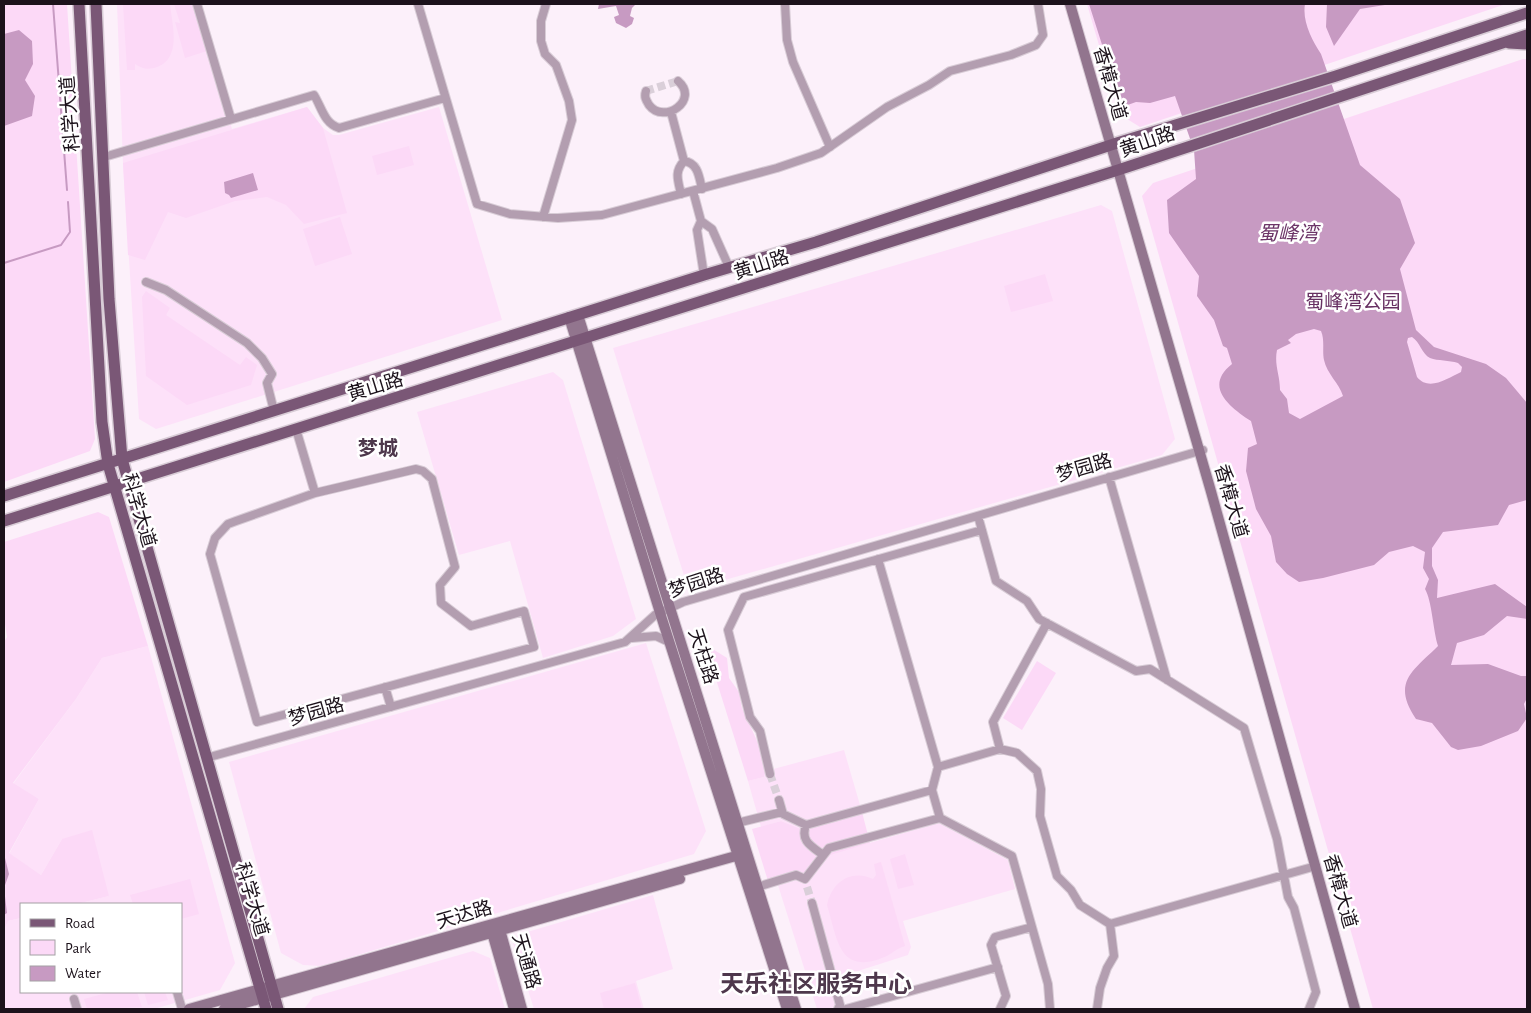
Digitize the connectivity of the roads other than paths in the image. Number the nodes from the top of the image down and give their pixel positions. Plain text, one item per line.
1 (79, 4) edge
2 (96, 4) edge
3 (197, 4) edge
4 (418, 4) edge
5 (546, 4) edge
6 (785, 4) edge
7 (1038, 4) edge
8 (1070, 4) edge
9 (1077, 4) edge
10 (1527, 7) edge
11 (1527, 13) edge
12 (1510, 19) junction
13 (1527, 35) edge
14 (1502, 42) junction
15 (1527, 44) edge
16 (678, 81) dead end
17 (646, 91) dead end
18 (445, 98) junction
19 (671, 112) junction
20 (231, 119) junction
21 (1114, 144) junction
22 (830, 147) junction
23 (104, 158) junction
24 (684, 161) junction
25 (1121, 169) junction
26 (702, 189) junction
27 (693, 191) junction
28 (682, 194) junction
29 (543, 217) junction
30 (701, 221) junction
31 (729, 267) junction
32 (704, 275) junction
33 (146, 282) dead end
34 (573, 316) junction
35 (580, 340) junction
36 (274, 410) junction
37 (296, 429) junction
38 (1202, 450) junction
39 (122, 459) junction
40 (108, 464) junction
41 (1109, 477) junction
42 (126, 482) junction
43 (114, 486) junction
44 (315, 493) junction
45 (4, 496) edge
46 (978, 516) junction
47 (4, 520) edge
48 (982, 530) junction
49 (878, 559) junction
50 (665, 610) junction
51 (1047, 624) junction
52 (630, 639) junction
53 (670, 642) junction
54 (1167, 680) junction
55 (385, 687) junction
56 (391, 707) junction
57 (1000, 749) junction
58 (206, 758) junction
59 (938, 767) junction
60 (770, 774) tunnel mouth
61 (932, 790) junction
62 (779, 800) tunnel mouth
63 (782, 812) junction
64 (940, 818) junction
65 (739, 823) junction
66 (806, 825) junction
67 (728, 826) junction
68 (823, 855) junction
69 (744, 857) junction
70 (1316, 866) junction
71 (1284, 875) junction
72 (754, 888) junction
73 (812, 903) tunnel mouth
74 (1110, 924) junction
75 (1032, 927) junction
76 (495, 928) junction
77 (998, 967) junction
78 (177, 993) edge
79 (267, 996) edge
80 (74, 999) dead end
81 (77, 1009) edge
82 (182, 1009) edge
83 (189, 1009) edge
84 (224, 1009) edge
85 (278, 1009) edge
86 (514, 1009) edge
87 (522, 1009) edge
88 (787, 1009) edge
89 (796, 1009) edge
90 (838, 1009) edge
91 (846, 1009) edge
92 (1000, 1009) edge
93 (1050, 1009) edge
94 (1097, 1009) edge
95 (1309, 1009) edge
96 (1355, 1009) edge
97 (1362, 1009) edge

1 - 40 main road, 科学大道
2 - 23 main road, 科学大道
3 - 20 street
4 - 18 street
5 - 29 street
6 - 22 street
7 - 22 street
8 - 21 street, 香樟大道
9 - 21 street, 香樟大道
10 - 12 main road
11 - 12 main road, 黄山路
12 - 21 main road, 黄山路
13 - 14 main road, 黄山路
14 - 15 main road
14 - 25 main road, 黄山路
16 - 19 street
17 - 19 street
18 - 20 street
18 - 29 street
19 - 24 street
20 - 23 street
21 - 25 street, 香樟大道
21 - 31 main road, 黄山路
22 - 26 street
23 - 39 main road, 科学大道
24 - 26 street
24 - 28 street
25 - 35 main road, 黄山路
25 - 38 street, 香樟大道
26 - 27 street
27 - 28 street
27 - 30 street
28 - 29 street
30 - 31 street
30 - 32 street
31 - 32 main road, 黄山路
32 - 34 main road, 黄山路
33 - 36 street
34 - 35 street, 天柱路
34 - 36 main road, 黄山路
35 - 37 main road, 黄山路
35 - 50 street, 天柱路
36 - 39 main road, 黄山路
37 - 42 main road, 黄山路
37 - 44 street
38 - 41 street, 梦园路
38 - 70 street, 香樟大道
38 - 97 street, 香樟大道
39 - 40 main road, 黄山路
39 - 42 main road, 科学大道
40 - 43 main road, 科学大道
40 - 45 main road, 黄山路
41 - 46 street, 梦园路
41 - 54 street
42 - 43 main road, 黄山路
42 - 58 main road, 科学大道
43 - 47 main road, 黄山路
43 - 79 main road, 科学大道
44 - 55 street
44 - 55 street
46 - 48 street
46 - 50 street, 梦园路
48 - 49 street
48 - 51 street
49 - 59 street
49 - 60 street
50 - 52 street, 梦园路
50 - 53 street, 天柱路
50 - 65 street, 天柱路
51 - 54 street
51 - 57 street
52 - 53 street
52 - 56 street, 梦园路
53 - 67 street, 天柱路
54 - 71 street
55 - 56 street
56 - 58 street, 梦园路
57 - 59 street
57 - 74 street
58 - 79 main road, 科学大道
59 - 61 street
61 - 64 street
61 - 66 street
62 - 63 street
63 - 65 street
63 - 66 street
64 - 68 street
64 - 75 street
65 - 67 street
65 - 69 street, 天柱路
66 - 68 street
67 - 69 street, 天柱路
68 - 72 street
69 - 72 street, 天柱路
69 - 76 street, 天达路
70 - 71 street
70 - 96 street, 香樟大道
71 - 74 street
71 - 95 street
72 - 88 street, 天柱路
72 - 89 street, 天柱路
73 - 90 street
74 - 94 street
75 - 77 street
75 - 93 street
76 - 79 street, 天达路
76 - 86 street, 天通路
76 - 87 street, 天通路
77 - 91 street
77 - 92 street
78 - 82 street
79 - 83 street, 天达路
79 - 84 street, 天达路
79 - 85 main road, 科学大道
80 - 81 street

